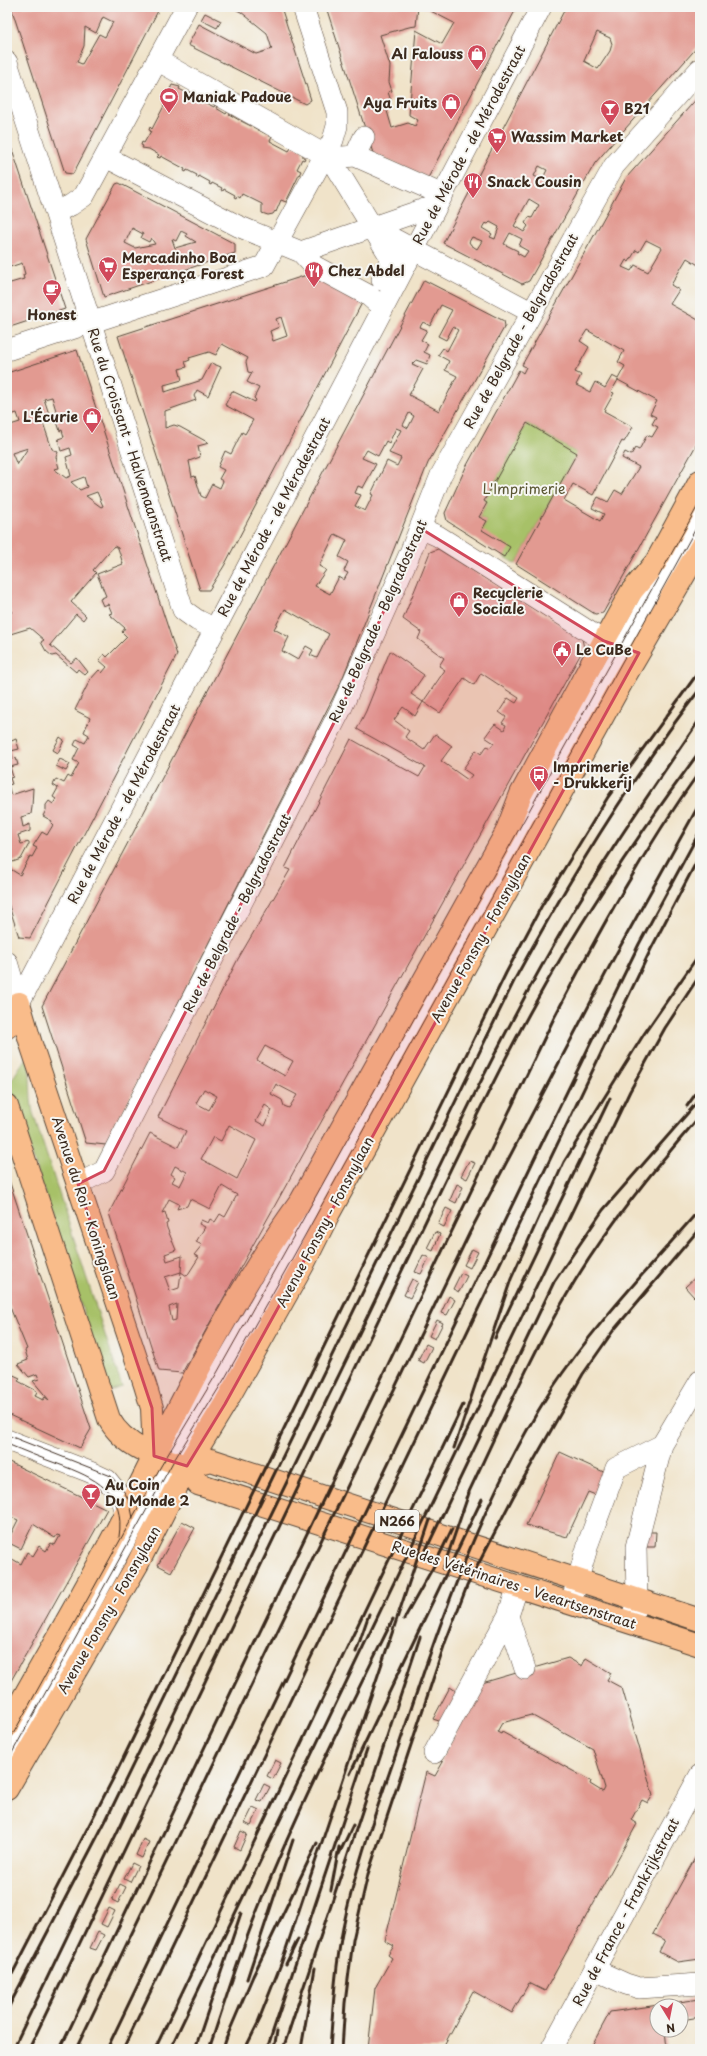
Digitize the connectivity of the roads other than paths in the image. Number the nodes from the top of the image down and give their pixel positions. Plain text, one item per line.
1 (186, 7) edge
2 (304, 7) edge
3 (541, 7) edge
4 (157, 60) junction
5 (7, 62) edge
6 (700, 69) edge
7 (364, 137) dead end
8 (355, 156) junction
9 (106, 157) junction
10 (327, 157) junction
11 (56, 212) junction
12 (372, 227) junction
13 (287, 247) junction
14 (413, 250) junction
15 (387, 282) dead end
16 (376, 302) dead end
17 (531, 312) junction
18 (90, 323) junction
19 (7, 350) edge
20 (700, 481) edge
21 (700, 511) edge
22 (420, 528) junction
23 (700, 548) edge
24 (215, 629) junction
25 (623, 647) junction
26 (7, 962) edge
27 (19, 1003) junction
28 (7, 1027) edge
29 (7, 1106) edge
30 (78, 1184) junction
31 (700, 1381) edge
32 (7, 1440) edge
33 (662, 1445) junction
34 (170, 1461) junction
35 (593, 1501) dead end
36 (125, 1513) junction
37 (579, 1575) junction
38 (518, 1586) junction
39 (637, 1600) junction
40 (571, 1603) junction
41 (508, 1616) junction
42 (700, 1620) edge
43 (631, 1622) junction
44 (700, 1645) edge
45 (524, 1669) dead end
46 (7, 1727) edge
47 (7, 1753) edge
48 (434, 1753) dead end
49 (700, 1775) edge
50 (7, 1789) edge
51 (595, 1970) junction
52 (700, 1984) edge
53 (551, 2049) edge

1 - 4 street
2 - 10 street
3 - 14 street, Rue de Mérode - de Mérodestraat
4 - 9 street
4 - 10 street
5 - 11 street, Rue du Croissant - Halvemaanstraat
6 - 17 street, Rue de Belgrade - Belgradostraat
7 - 8 street
8 - 10 street
8 - 12 street
9 - 11 street
9 - 13 street
10 - 12 street
10 - 13 street
11 - 18 street, Rue du Croissant - Halvemaanstraat
12 - 13 street
12 - 14 street
12 - 15 street
13 - 16 street
13 - 18 street
14 - 17 street
14 - 24 street, Rue de Mérode - de Mérodestraat
17 - 22 street, Rue de Belgrade - Belgradostraat
18 - 19 street
18 - 24 street, Rue du Croissant - Halvemaanstraat
20 - 25 main road
21 - 25 street
22 - 25 street
22 - 30 street, Rue de Belgrade - Belgradostraat
23 - 25 main road
24 - 27 street, Rue de Mérode - de Mérodestraat
25 - 34 main road, Avenue Fonsny - Fonsnylaan
25 - 34 main road, Avenue Fonsny - Fonsnylaan
26 - 27 street, Avenue du Roi - Koningslaan
27 - 28 main road, Rue de Mérode - de Mérodestraat
27 - 30 main road, Avenue du Roi - Koningslaan
29 - 34 main road
30 - 34 main road, Avenue du Roi - Koningslaan
31 - 33 street
32 - 36 street
33 - 37 street
33 - 39 street
34 - 36 main road, Avenue Fonsny - Fonsnylaan
34 - 37 main road, Rue des Vétérinaires - Veeartsenstraat / N266
34 - 38 main road, Rue des Vétérinaires - Veeartsenstraat / N266
34 - 47 street, Avenue Fonsny - Fonsnylaan
34 - 50 main road, Avenue Fonsny - Fonsnylaan
35 - 37 street
36 - 46 main road, Avenue Fonsny - Fonsnylaan
37 - 39 main road, Rue des Vétérinaires - Veeartsenstraat / N266
37 - 40 street
38 - 40 main road, Rue des Vétérinaires - Veeartsenstraat / N266
38 - 41 street
39 - 42 main road, Rue des Vétérinaires - Veeartsenstraat / N266
39 - 43 street
40 - 43 main road, Rue des Vétérinaires - Veeartsenstraat / N266
41 - 45 street
41 - 48 street
43 - 44 main road, Rue des Vétérinaires - Veeartsenstraat / N266
49 - 51 street, Rue de France - Frankrijkstraat
51 - 52 street
51 - 53 street, Rue de France - Frankrijkstraat

